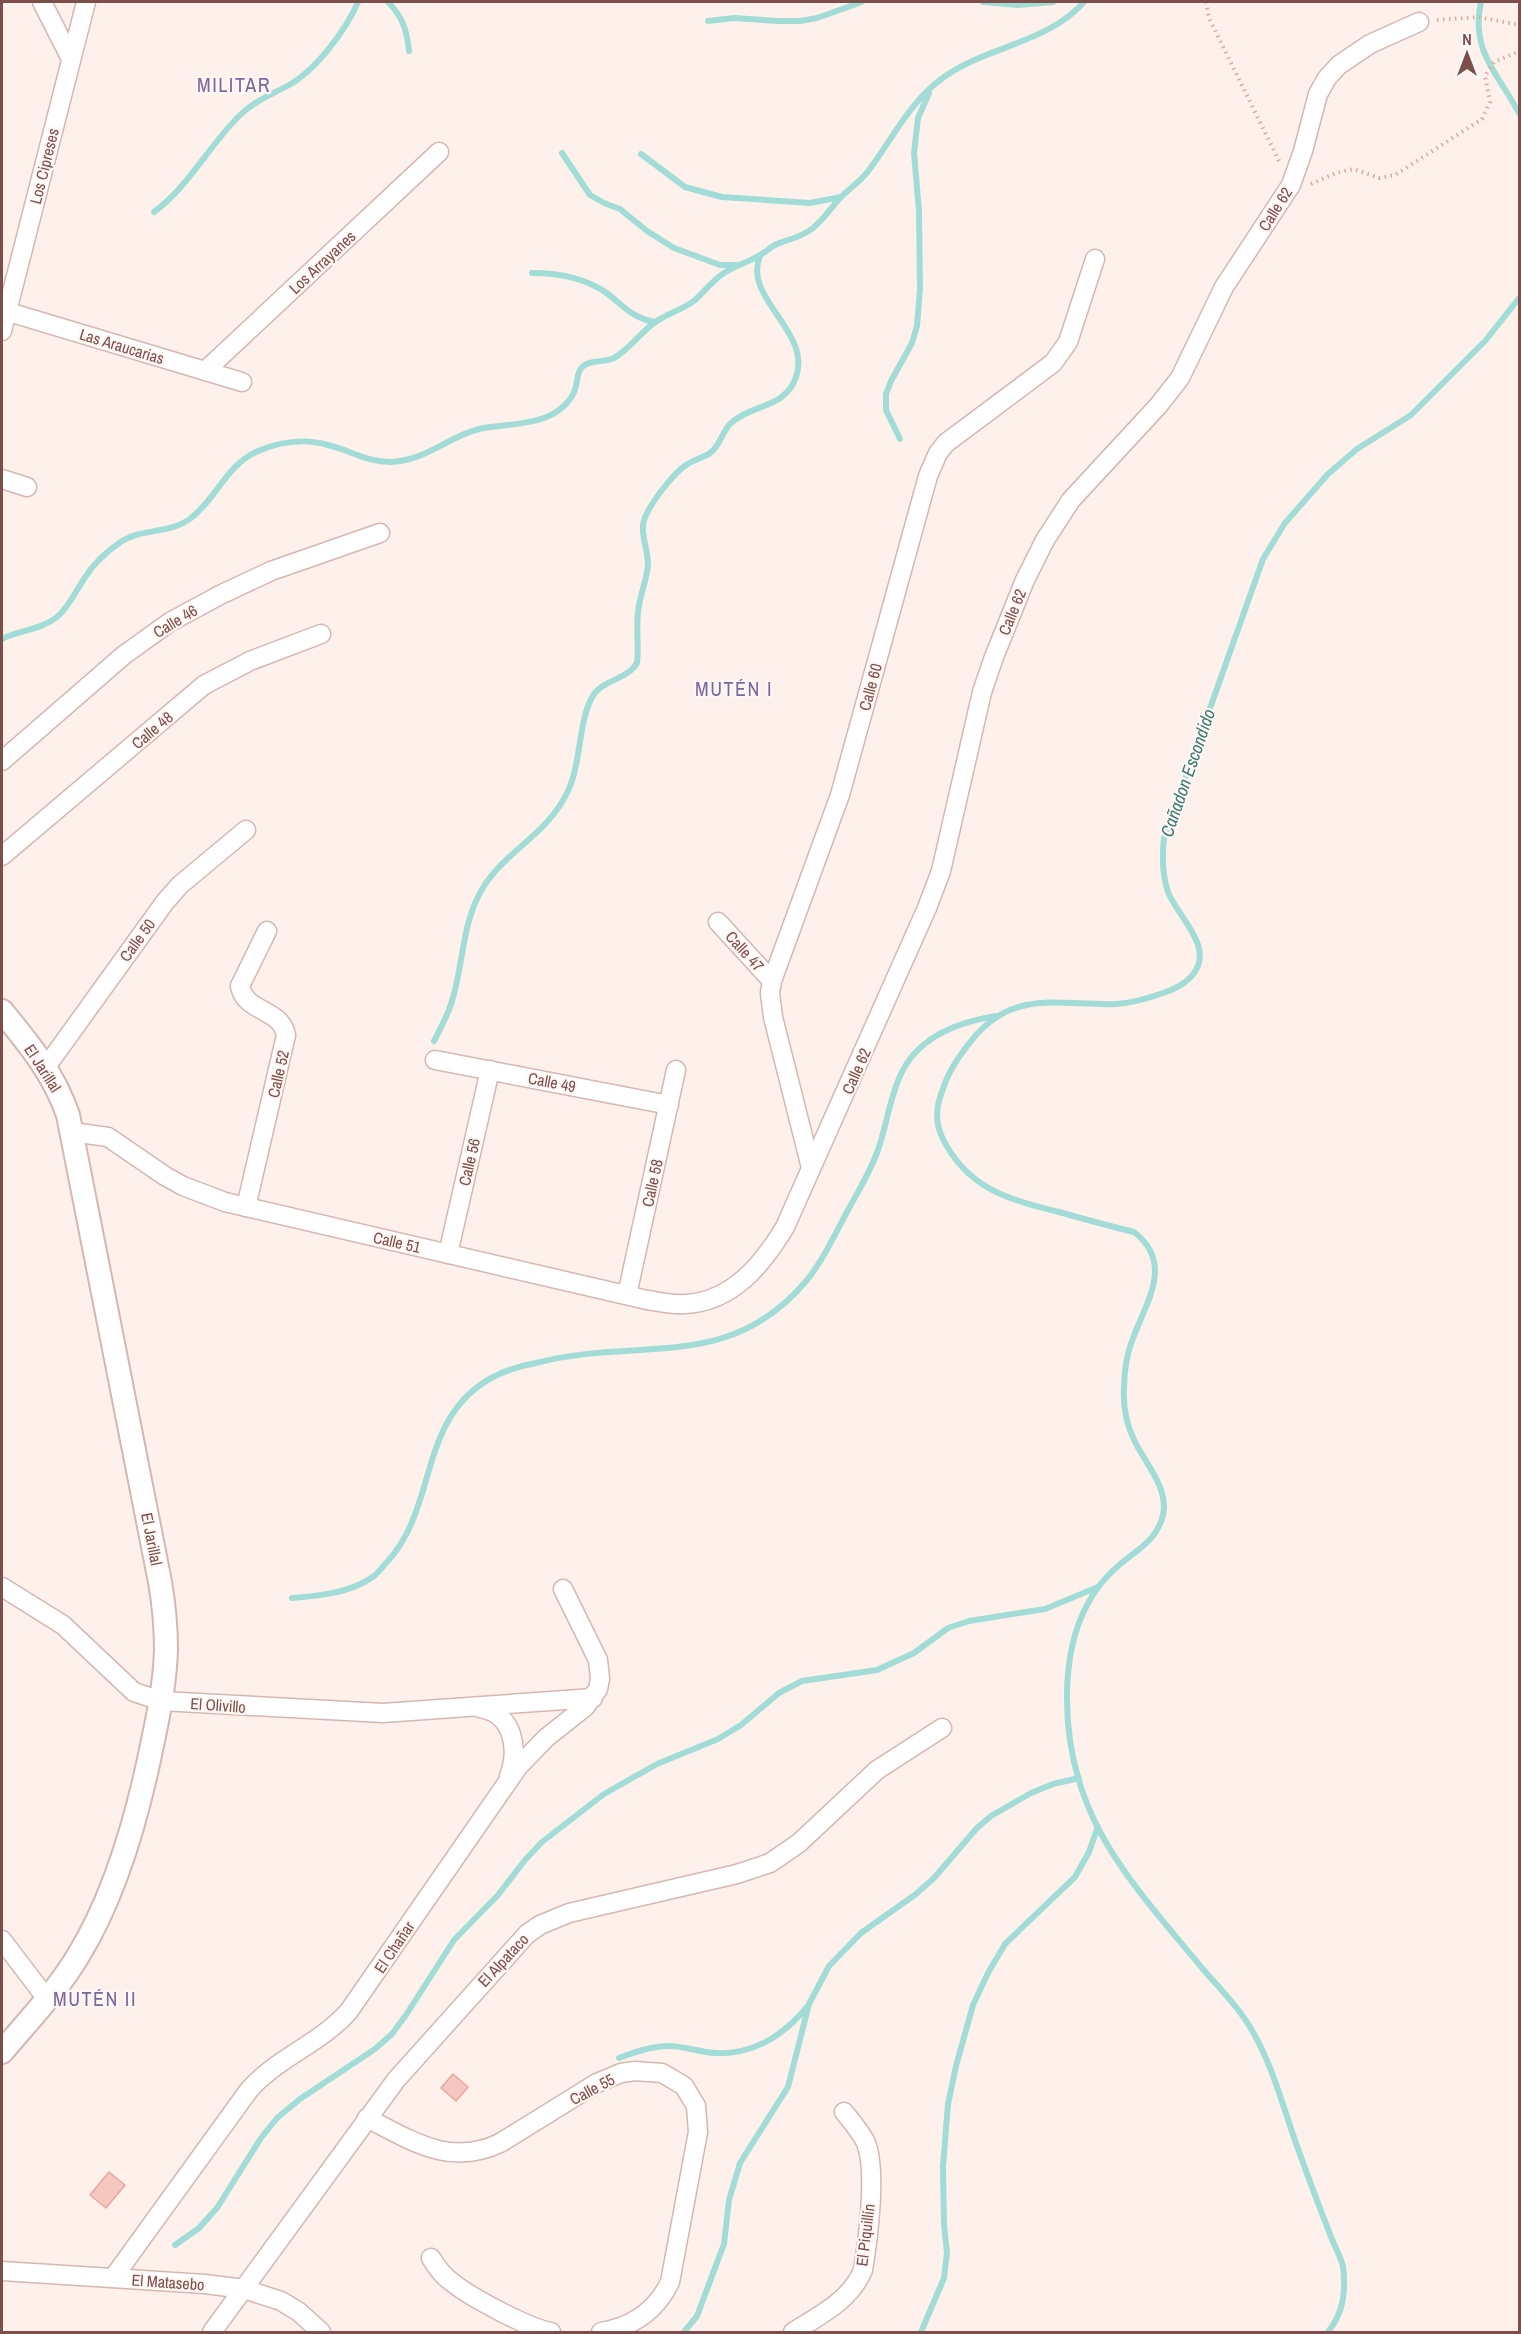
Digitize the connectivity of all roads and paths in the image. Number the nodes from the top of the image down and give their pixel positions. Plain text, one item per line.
1 (42, 2) edge
2 (86, 2) edge
3 (1206, 2) edge
4 (1419, 22) joint
5 (1520, 25) edge
6 (1520, 51) edge
7 (71, 59) junction
8 (439, 152) dead end
9 (1291, 185) junction
10 (1095, 260) dead end
11 (4, 310) edge
12 (2, 331) edge
13 (205, 371) junction
14 (242, 382) dead end
15 (2, 479) edge
16 (27, 486) dead end
17 (380, 533) dead end
18 (321, 634) dead end
19 (2, 761) edge
20 (246, 830) dead end
21 (2, 856) edge
22 (718, 922) dead end
23 (267, 931) dead end
24 (772, 981) junction
25 (2, 1011) edge
26 (435, 1060) dead end
27 (46, 1067) junction
28 (490, 1070) junction
29 (676, 1070) dead end
30 (669, 1105) junction
31 (72, 1132) junction
32 (811, 1168) junction
33 (246, 1207) junction
34 (448, 1254) junction
35 (735, 1287) joint
36 (627, 1295) junction
37 (2, 1587) edge
38 (563, 1589) dead end
39 (593, 1698) junction
40 (161, 1701) junction
41 (473, 1708) junction
42 (942, 1728) dead end
43 (506, 1784) junction
44 (2, 1940) edge
45 (47, 1999) junction
46 (2, 2052) edge
47 (844, 2112) dead end
48 (367, 2118) junction
49 (431, 2258) dead end
50 (2, 2271) edge
51 (113, 2278) junction
52 (244, 2289) junction
53 (212, 2332) edge
54 (321, 2332) edge
55 (551, 2332) edge
56 (601, 2332) edge
57 (793, 2332) edge

1 - 7 street
2 - 7 street, Los Cipreses
3 - 9 path
4 - 5 path
4 - 9 street, Calle 62
6 - 9 path
7 - 11 street, Los Cipreses
8 - 13 street, Los Arrayanes
9 - 32 street, Calle 62
10 - 24 street, Calle 60
11 - 12 street, Los Cipreses
11 - 13 street, Las Araucarias
13 - 14 street, Las Araucarias
15 - 16 street
17 - 19 street, Calle 46
18 - 21 street, Calle 48
20 - 27 street, Calle 50
22 - 24 street, Calle 47
23 - 33 street, Calle 52
24 - 32 street, Calle 60
25 - 27 street, El Jarillal
26 - 28 street, Calle 49
27 - 31 street, El Jarillal
28 - 30 street, Calle 49
28 - 34 street, Calle 56
29 - 30 street, Calle 58
30 - 36 street, Calle 58
31 - 33 street, Calle 51
31 - 40 street, El Jarillal
32 - 35 street, Calle 62
33 - 34 street, Calle 51
34 - 36 street, Calle 51
35 - 36 street, Calle 51
37 - 40 street, El Olivillo
38 - 39 street
39 - 41 street, El Olivillo
39 - 43 street, El Chañar
40 - 41 street, El Olivillo
40 - 45 street, El Jarillal
41 - 43 street, El Olivillo
42 - 48 street, El Alpataco
43 - 51 street, El Chañar
44 - 45 street
45 - 46 street, El Jarillal
47 - 57 street, El Piquillín
48 - 52 street, El Alpataco
48 - 56 street, Calle 55
49 - 55 street
50 - 51 street, El Matasebo
51 - 52 street, El Matasebo
52 - 53 street, El Alpataco
52 - 54 street, El Matasebo

